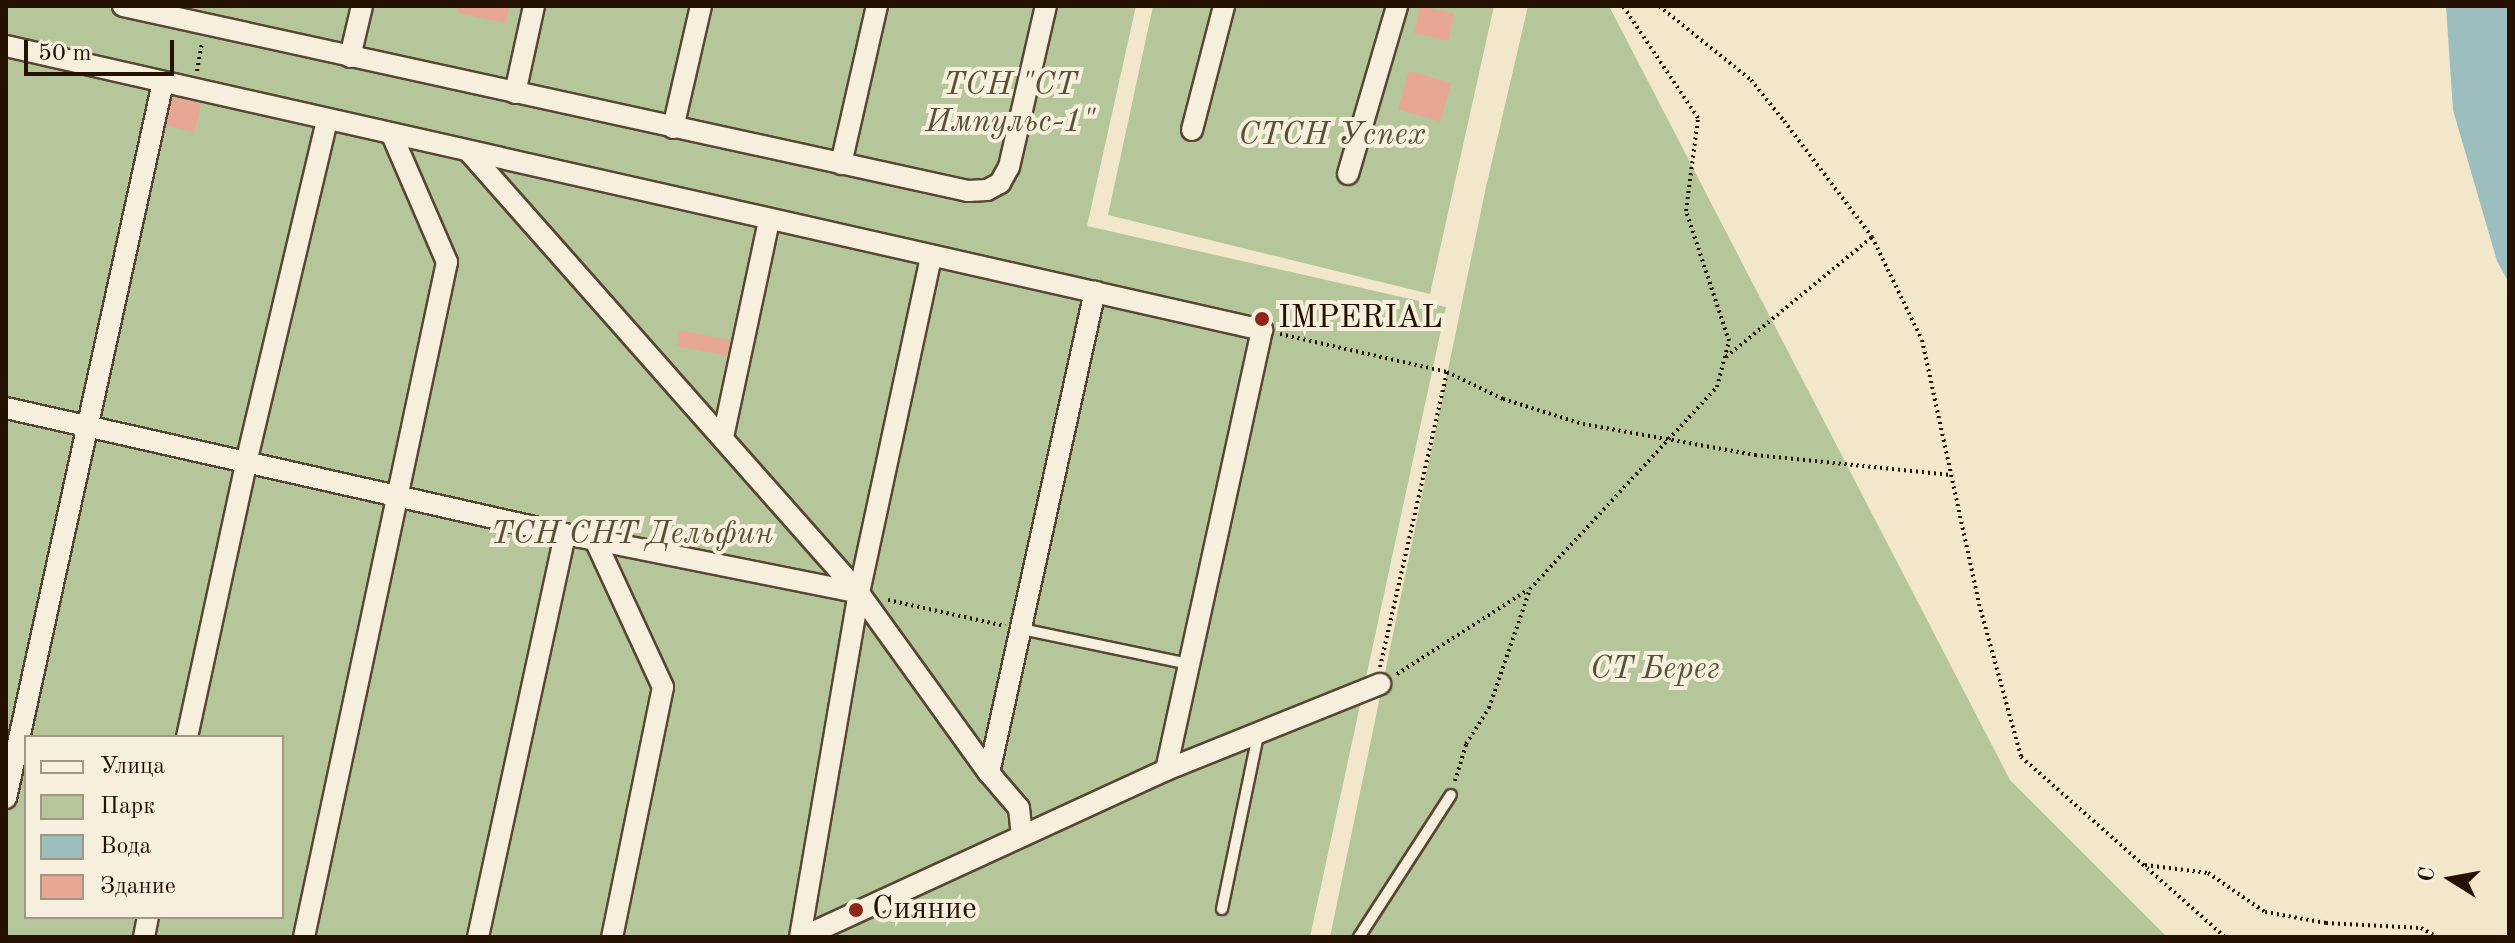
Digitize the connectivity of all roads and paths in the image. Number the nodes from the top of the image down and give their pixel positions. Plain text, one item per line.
1 (123, 6) edge
2 (362, 6) edge
3 (534, 6) edge
4 (701, 6) edge
5 (877, 6) edge
6 (1046, 6) edge
7 (1224, 6) edge
8 (1397, 6) edge
9 (1623, 6) edge
10 (1659, 6) edge
11 (194, 17) edge
12 (6, 46) edge
13 (350, 57) junction
14 (163, 82) junction
15 (194, 89) junction
16 (515, 93) junction
17 (327, 120) junction
18 (673, 128) junction
19 (1192, 130) dead end
20 (392, 135) junction
21 (469, 152) junction
22 (841, 164) junction
23 (1348, 174) dead end
24 (769, 220) junction
25 (1872, 237) junction
26 (931, 256) junction
27 (1095, 292) junction
28 (1262, 330) junction
29 (1724, 359) junction
30 (1447, 372) junction
31 (6, 408) edge
32 (88, 427) junction
33 (723, 437) junction
34 (1671, 437) junction
35 (246, 463) junction
36 (1951, 475) junction
37 (396, 496) junction
38 (565, 534) junction
39 (595, 540) junction
40 (1530, 589) junction
41 (859, 593) junction
42 (1021, 629) junction
43 (1189, 664) junction
44 (1380, 684) junction
45 (1259, 730) junction
46 (187, 735) edge
47 (1166, 770) junction
48 (989, 773) junction
49 (1451, 795) joint
50 (6, 798) edge
51 (1022, 836) junction
52 (2143, 865) junction
53 (1222, 909) dead end
54 (304, 937) edge
55 (478, 937) edge
56 (612, 937) edge
57 (801, 937) edge
58 (1359, 937) edge
59 (2225, 937) edge
60 (2437, 937) edge

1 - 11 street
2 - 13 street
3 - 16 street
4 - 18 street
5 - 22 street
6 - 22 street
7 - 19 street
8 - 23 street
9 - 29 path
10 - 25 path
11 - 13 street
11 - 15 path
12 - 14 street
13 - 16 street
14 - 15 street
14 - 32 street
15 - 17 street
16 - 18 street
17 - 20 street
17 - 35 street
18 - 22 street
20 - 21 street
20 - 37 street
21 - 24 street
21 - 33 street
24 - 26 street
24 - 33 street
25 - 29 path
25 - 36 path
26 - 27 street
26 - 41 street
27 - 28 street
27 - 42 street
28 - 30 path
28 - 43 street
29 - 34 path
30 - 34 path
30 - 44 path
31 - 32 street
32 - 35 street
32 - 50 street
33 - 41 street
34 - 36 path
34 - 40 path
35 - 37 street
35 - 46 street
36 - 52 path
37 - 38 street
37 - 54 street
38 - 39 street
38 - 55 street
39 - 41 street
39 - 56 street
40 - 44 path
40 - 49 path
41 - 42 path
41 - 48 street
41 - 57 street
42 - 43 lane
42 - 48 street
43 - 47 street
44 - 45 street
45 - 47 street
45 - 53 lane
47 - 51 street
48 - 51 street
49 - 58 lane
51 - 57 street
52 - 59 path
52 - 60 path

